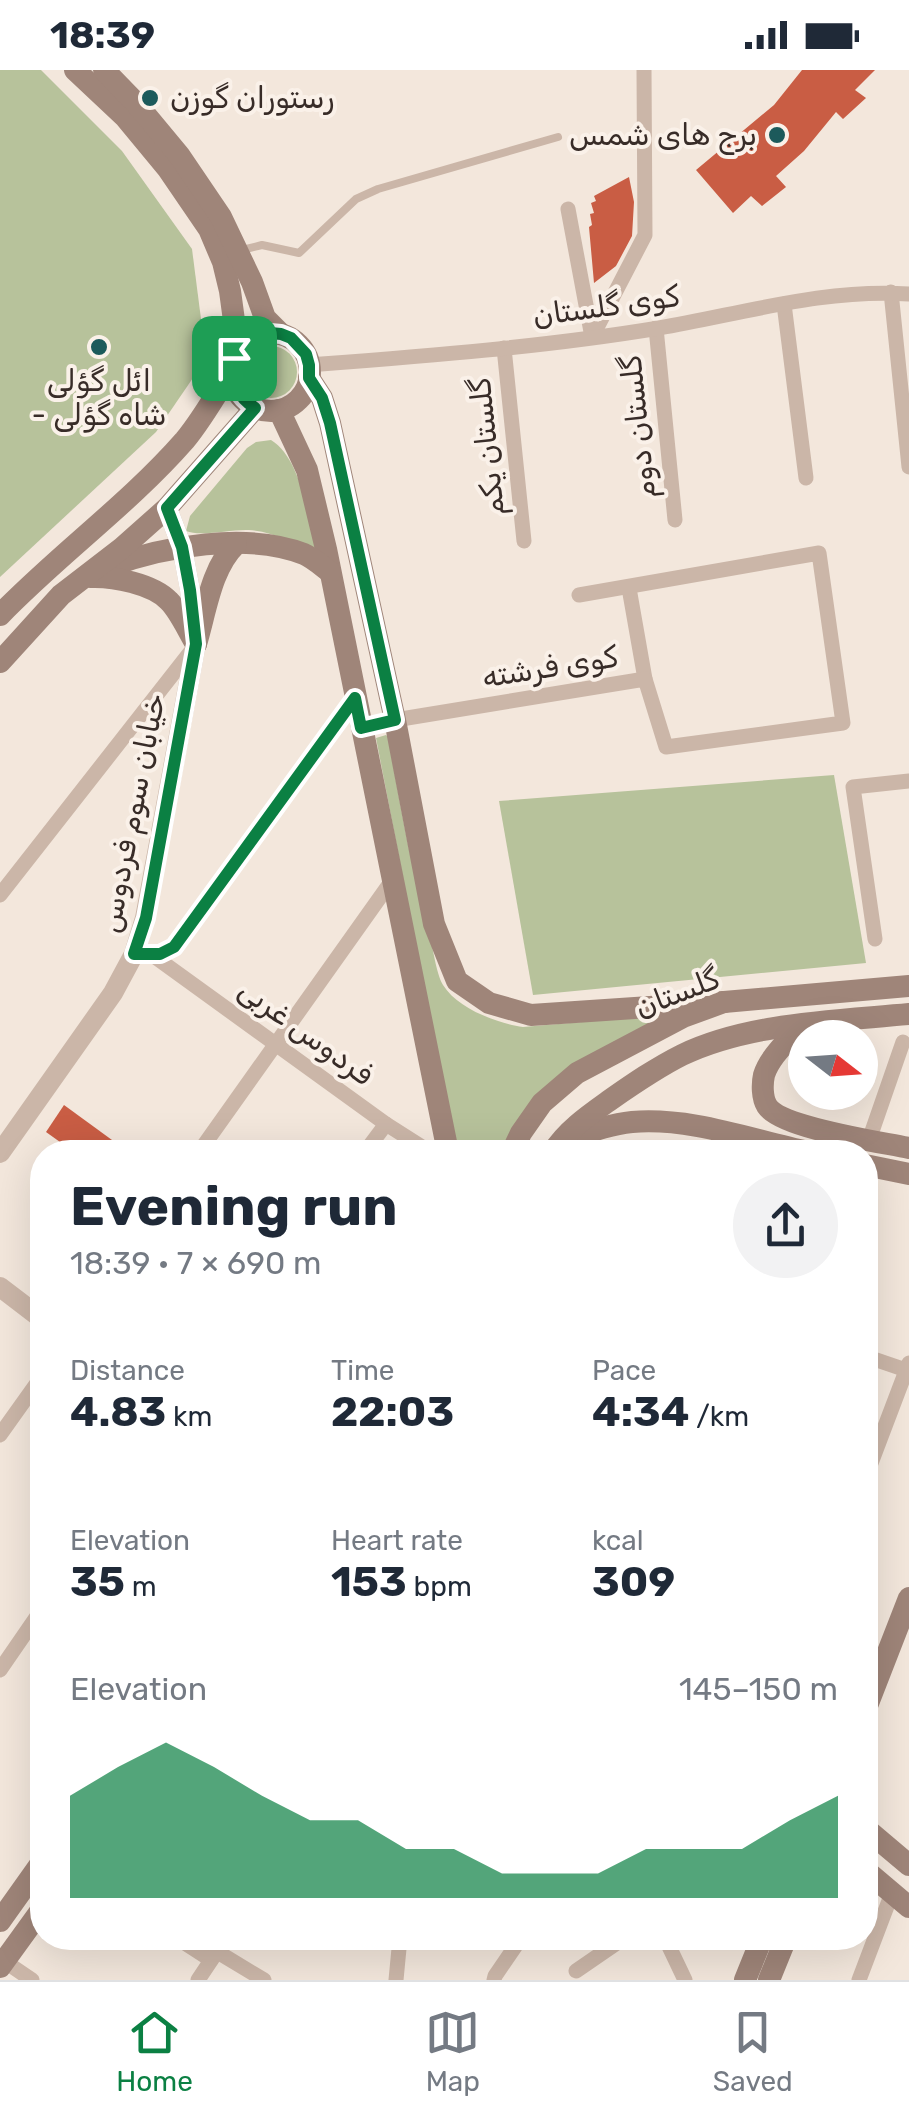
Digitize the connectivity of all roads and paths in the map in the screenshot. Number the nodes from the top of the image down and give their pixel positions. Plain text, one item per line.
1 (75, 70) edge
2 (104, 70) edge
3 (644, 70) edge
4 (558, 137) dead end
5 (568, 208) dead end
6 (238, 251) junction
7 (891, 292) junction
8 (909, 294) edge
9 (784, 304) junction
10 (656, 328) junction
11 (281, 334) junction
12 (592, 337) junction
13 (504, 348) junction
14 (233, 363) junction
15 (309, 372) junction
16 (267, 409) junction
17 (909, 466) edge
18 (806, 478) dead end
19 (167, 508) junction
20 (676, 520) dead end
21 (524, 541) dead end
22 (236, 544) junction
23 (182, 547) junction
24 (330, 572) junction
25 (82, 578) junction
26 (629, 588) junction
27 (579, 595) dead end
28 (0, 616) edge
29 (196, 644) junction
30 (0, 662) edge
31 (645, 679) junction
32 (355, 698) junction
33 (395, 720) junction
34 (361, 728) junction
35 (909, 781) edge
36 (392, 879) junction
37 (0, 895) edge
38 (875, 940) dead end
39 (143, 954) junction
40 (909, 986) edge
41 (724, 1002) junction
42 (909, 1014) edge
43 (851, 1020) edge
44 (788, 1028) edge
45 (788, 1041) edge
46 (903, 1042) dead end
47 (276, 1044) junction
48 (386, 1124) junction
49 (208, 1140) edge
50 (375, 1140) edge
51 (411, 1140) edge
52 (446, 1140) edge
53 (519, 1140) edge
54 (563, 1140) edge
55 (573, 1140) edge
56 (756, 1140) edge
57 (848, 1140) edge
58 (869, 1140) edge
59 (878, 1147) edge
60 (909, 1148) edge
61 (0, 1153) edge
62 (878, 1168) edge
63 (909, 1174) edge
64 (0, 1287) edge
65 (30, 1310) edge
66 (878, 1359) edge
67 (908, 1366) edge
68 (30, 1393) edge
69 (0, 1435) edge
70 (878, 1445) edge
71 (909, 1598) edge
72 (30, 1626) edge
73 (0, 1670) edge
74 (878, 1678) edge
75 (878, 1839) edge
76 (909, 1865) edge
77 (30, 1879) edge
78 (878, 1881) edge
79 (901, 1900) edge
80 (0, 1921) edge
81 (30, 1925) edge
82 (878, 1945) edge
83 (218, 1950) edge
84 (399, 1950) edge
85 (513, 1950) edge
86 (607, 1950) edge
87 (670, 1950) edge
88 (757, 1950) edge
89 (781, 1950) edge
90 (875, 1950) edge
91 (2, 1964) edge
92 (576, 1971) dead end
93 (32, 1980) edge
94 (198, 1980) edge
95 (264, 1980) edge
96 (396, 1980) edge
97 (494, 1980) edge
98 (684, 1980) edge
99 (745, 1980) edge
100 (770, 1980) edge
101 (860, 1980) edge

1 - 14 main road
2 - 6 main road
3 - 12 street
4 - 6 lane
5 - 12 street
6 - 11 main road
7 - 8 street, کوی گلستان
7 - 9 street, کوی گلستان
7 - 17 street
9 - 10 street, کوی گلستان
9 - 18 street
10 - 12 street, کوی گلستان
10 - 20 street, گلستان دوم
11 - 14 main road
11 - 15 main road
12 - 13 street, کوی گلستان
13 - 15 street, کوی گلستان
13 - 21 street, گلستان یکم
14 - 16 main road
14 - 28 main road
15 - 16 main road
15 - 33 main road
16 - 19 main road
16 - 24 main road
19 - 23 street, خیابان سوم فردوس
19 - 25 main road
22 - 23 main road
22 - 24 main road
22 - 29 main road
23 - 25 main road
23 - 29 street, خیابان سوم فردوس
24 - 32 main road
25 - 29 main road
25 - 30 main road
26 - 27 street
26 - 31 street
26 - 31 street, کوی فرشته
29 - 37 street
29 - 39 street, خیابان سوم فردوس
31 - 33 street, کوی فرشته
32 - 34 main road
32 - 39 street
33 - 34 street, کوی فرشته
33 - 41 main road
34 - 36 main road
35 - 38 street
36 - 47 street
36 - 52 main road
39 - 47 street, فردوس غربی
39 - 61 street, خیابان سوم فردوس
40 - 41 main road, گلستان
41 - 53 main road, گلستان
42 - 43 main road, گلستان
44 - 54 main road, گلستان
45 - 57 main road
46 - 58 street
47 - 48 street, فردوس غربی
47 - 49 street
48 - 50 street
48 - 51 street, فردوس غربی
55 - 56 main road
59 - 60 main road
62 - 63 main road
64 - 65 street
66 - 67 street
67 - 70 street
68 - 69 street
71 - 74 main road
72 - 73 street
75 - 76 main road
77 - 80 main road
78 - 79 main road
79 - 82 street
81 - 91 main road
83 - 94 street
83 - 95 street
84 - 96 street
85 - 97 street
86 - 92 street
87 - 98 street
88 - 99 main road
89 - 100 main road
90 - 101 street
91 - 93 street

